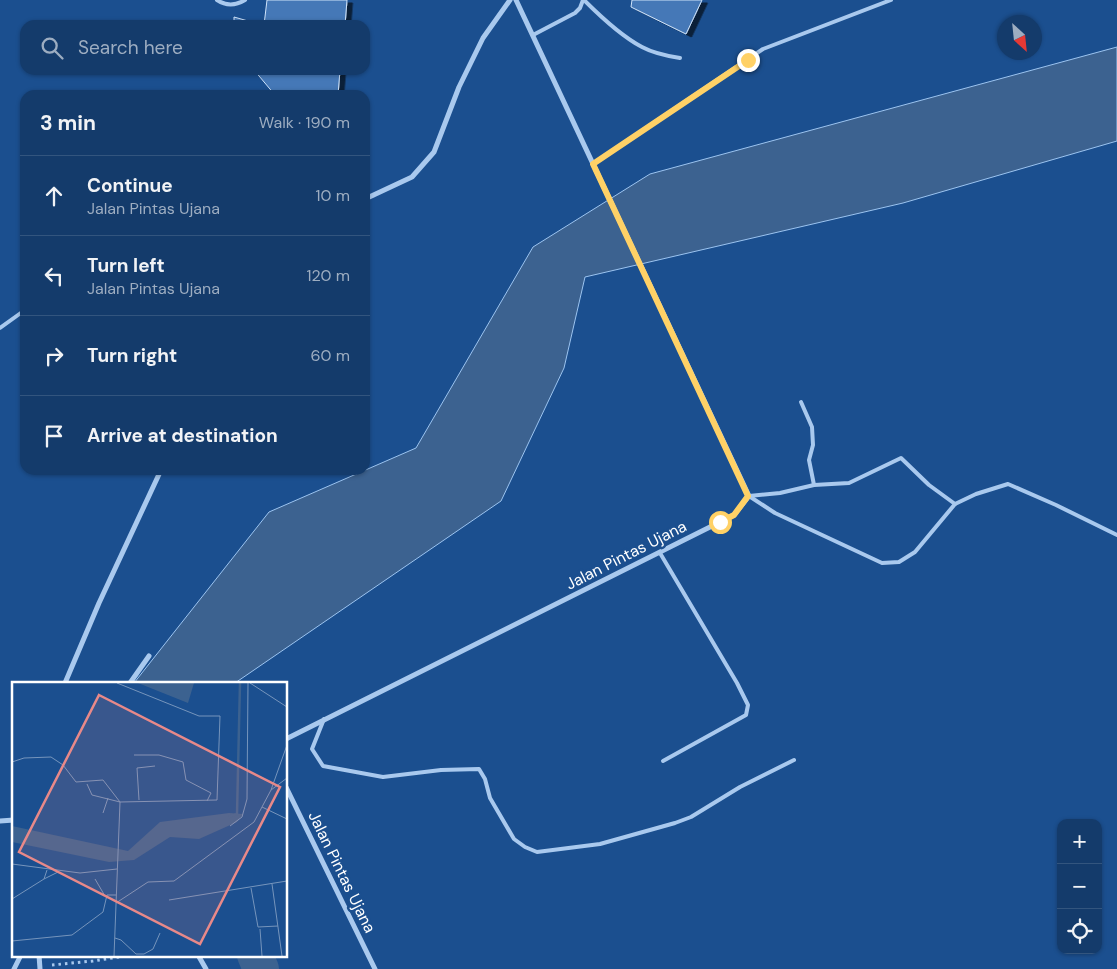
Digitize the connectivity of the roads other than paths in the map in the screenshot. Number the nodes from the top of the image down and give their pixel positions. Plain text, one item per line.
1 (217, 0) edge
2 (245, 0) edge
3 (510, 0) edge
4 (516, 0) edge
5 (584, 0) edge
6 (878, 0) edge
7 (891, 0) edge
8 (873, 7) junction
9 (532, 35) junction
10 (680, 58) dead end
11 (593, 164) junction
12 (370, 197) edge
13 (20, 314) edge
14 (0, 328) edge
15 (801, 402) dead end
16 (159, 475) edge
17 (814, 485) junction
18 (748, 496) junction
19 (955, 504) junction
20 (1117, 535) edge
21 (660, 552) junction
22 (149, 656) dead end
23 (65, 682) edge
24 (131, 682) edge
25 (324, 719) junction
26 (288, 738) edge
27 (794, 760) dead end
28 (663, 761) dead end
29 (288, 790) edge
30 (20, 956) edge
31 (199, 956) edge
32 (14, 969) edge
33 (206, 969) edge
34 (376, 969) edge

1 - 2 lane
3 - 12 street
4 - 9 street
5 - 9 lane
5 - 10 lane
6 - 8 lane
7 - 8 lane
8 - 11 lane
9 - 11 street
11 - 18 street
13 - 14 lane
15 - 17 lane
16 - 23 street
17 - 18 lane
17 - 19 lane
18 - 19 lane
18 - 21 street, Jalan Pintas Ujana
19 - 20 lane
21 - 25 street, Jalan Pintas Ujana
21 - 28 lane
22 - 24 street
25 - 26 street, Jalan Pintas Ujana
25 - 27 lane
29 - 34 street, Jalan Pintas Ujana
30 - 32 street
31 - 33 street

